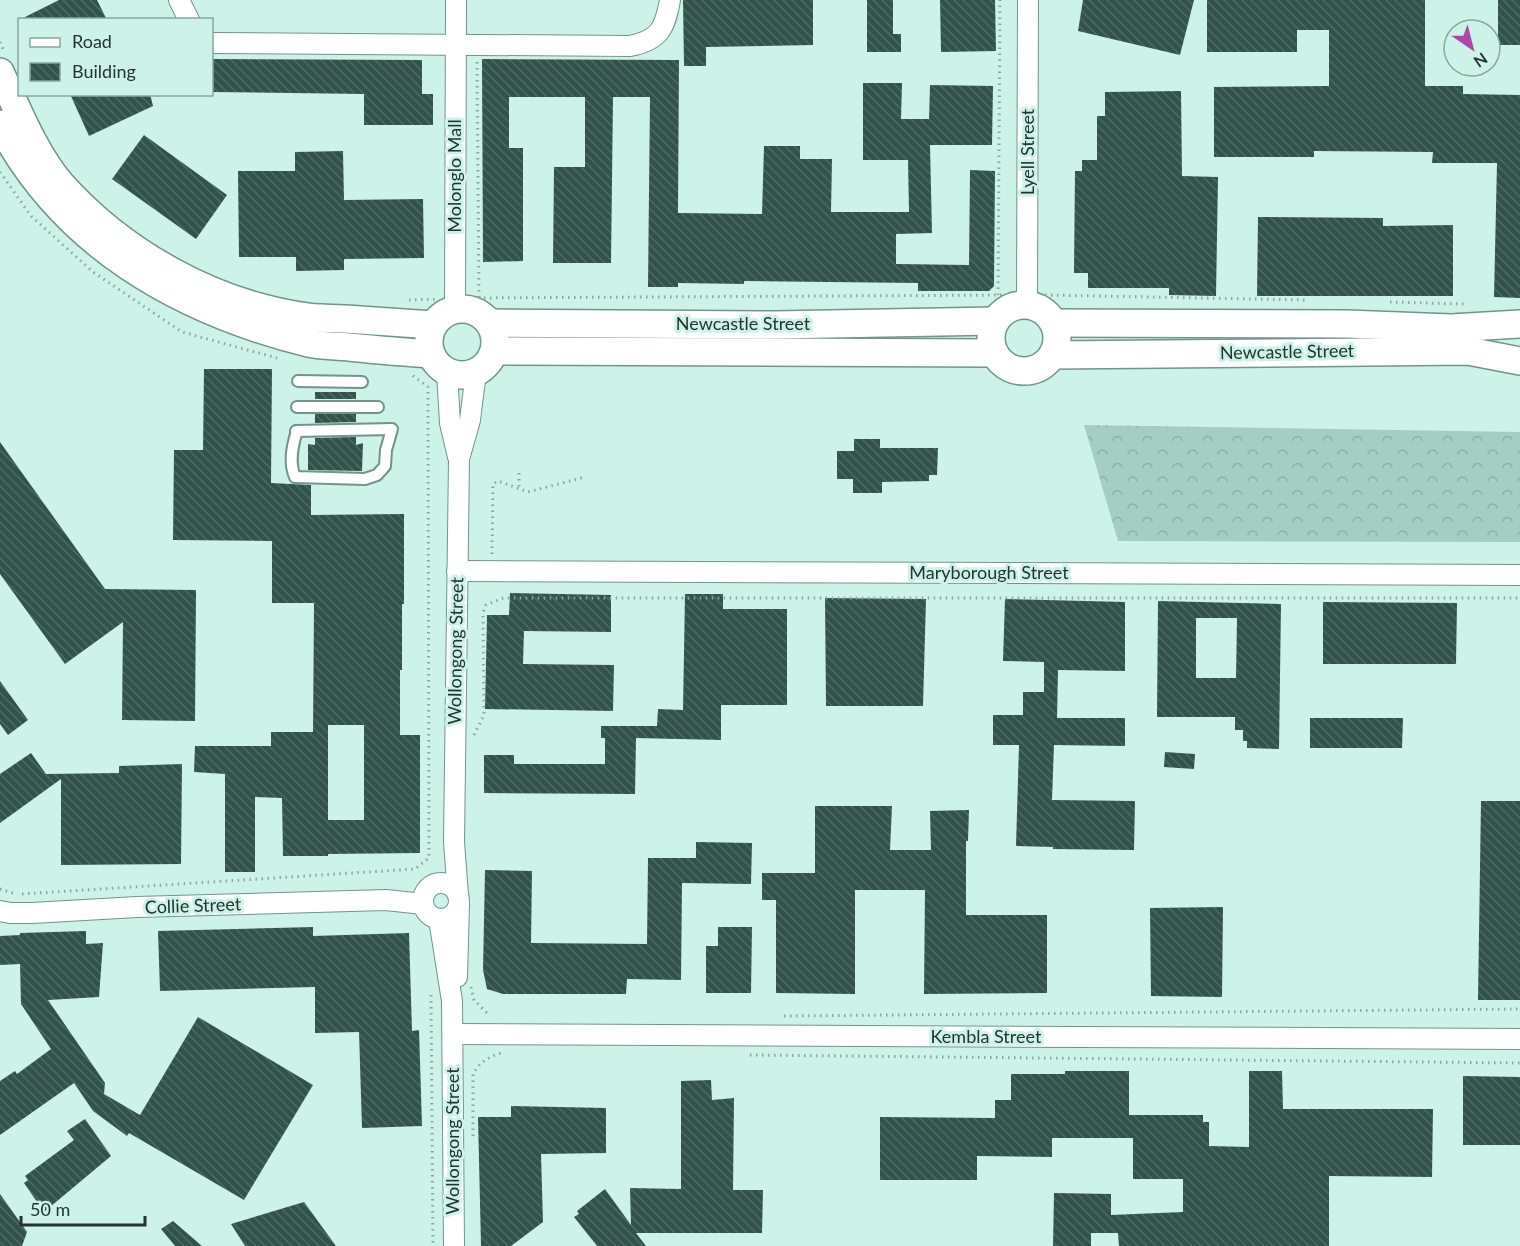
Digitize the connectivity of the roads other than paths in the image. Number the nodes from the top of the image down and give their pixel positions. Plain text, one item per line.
1 (179, 0) edge
2 (456, 0) edge
3 (670, 0) edge
4 (1028, 0) edge
5 (188, 18) edge
6 (213, 43) edge
7 (456, 44) junction
8 (0, 72) edge
9 (0, 124) edge
10 (1027, 300) junction
11 (455, 303) junction
12 (997, 308) junction
13 (490, 323) junction
14 (1054, 323) junction
15 (1520, 324) edge
16 (433, 325) junction
17 (494, 351) junction
18 (994, 353) junction
19 (1053, 355) junction
20 (1520, 360) edge
21 (439, 363) junction
22 (476, 372) junction
23 (298, 381) dead end
24 (363, 382) dead end
25 (297, 407) dead end
26 (378, 407) dead end
27 (296, 432) joint
28 (459, 459) junction
29 (458, 571) junction
30 (1520, 575) edge
31 (454, 842) junction
32 (430, 893) junction
33 (459, 899) junction
34 (3, 913) edge
35 (439, 919) junction
36 (452, 1001) junction
37 (453, 1034) junction
38 (1520, 1040) edge
39 (454, 1246) edge

1 - 5 street
2 - 7 street, Molonglo Mall
3 - 7 street
4 - 10 street, Lyell Street
6 - 7 street
7 - 11 street, Molonglo Mall
8 - 16 main road
9 - 21 main road
10 - 12 main road
10 - 14 main road
11 - 13 main road
11 - 16 main road
12 - 13 main road, Newcastle Street
12 - 18 main road
13 - 17 main road
14 - 15 main road, Newcastle Street
14 - 19 main road
16 - 21 main road
17 - 18 main road, Newcastle Street
17 - 22 main road
18 - 19 main road
19 - 20 main road, Newcastle Street
21 - 22 main road
21 - 28 street, Wollongong Street
22 - 28 street, Wollongong Street
23 - 24 lane
25 - 26 lane
27 - 27 lane
28 - 29 street, Wollongong Street
29 - 30 street, Maryborough Street
29 - 31 street, Wollongong Street
31 - 32 street, Wollongong Street
31 - 33 street, Wollongong Street
32 - 33 street
32 - 34 street, Collie Street
32 - 35 street
33 - 35 street
33 - 36 street, Wollongong Street
35 - 36 street, Wollongong Street
36 - 37 street, Wollongong Street
37 - 38 street, Kembla Street
37 - 39 street, Wollongong Street

